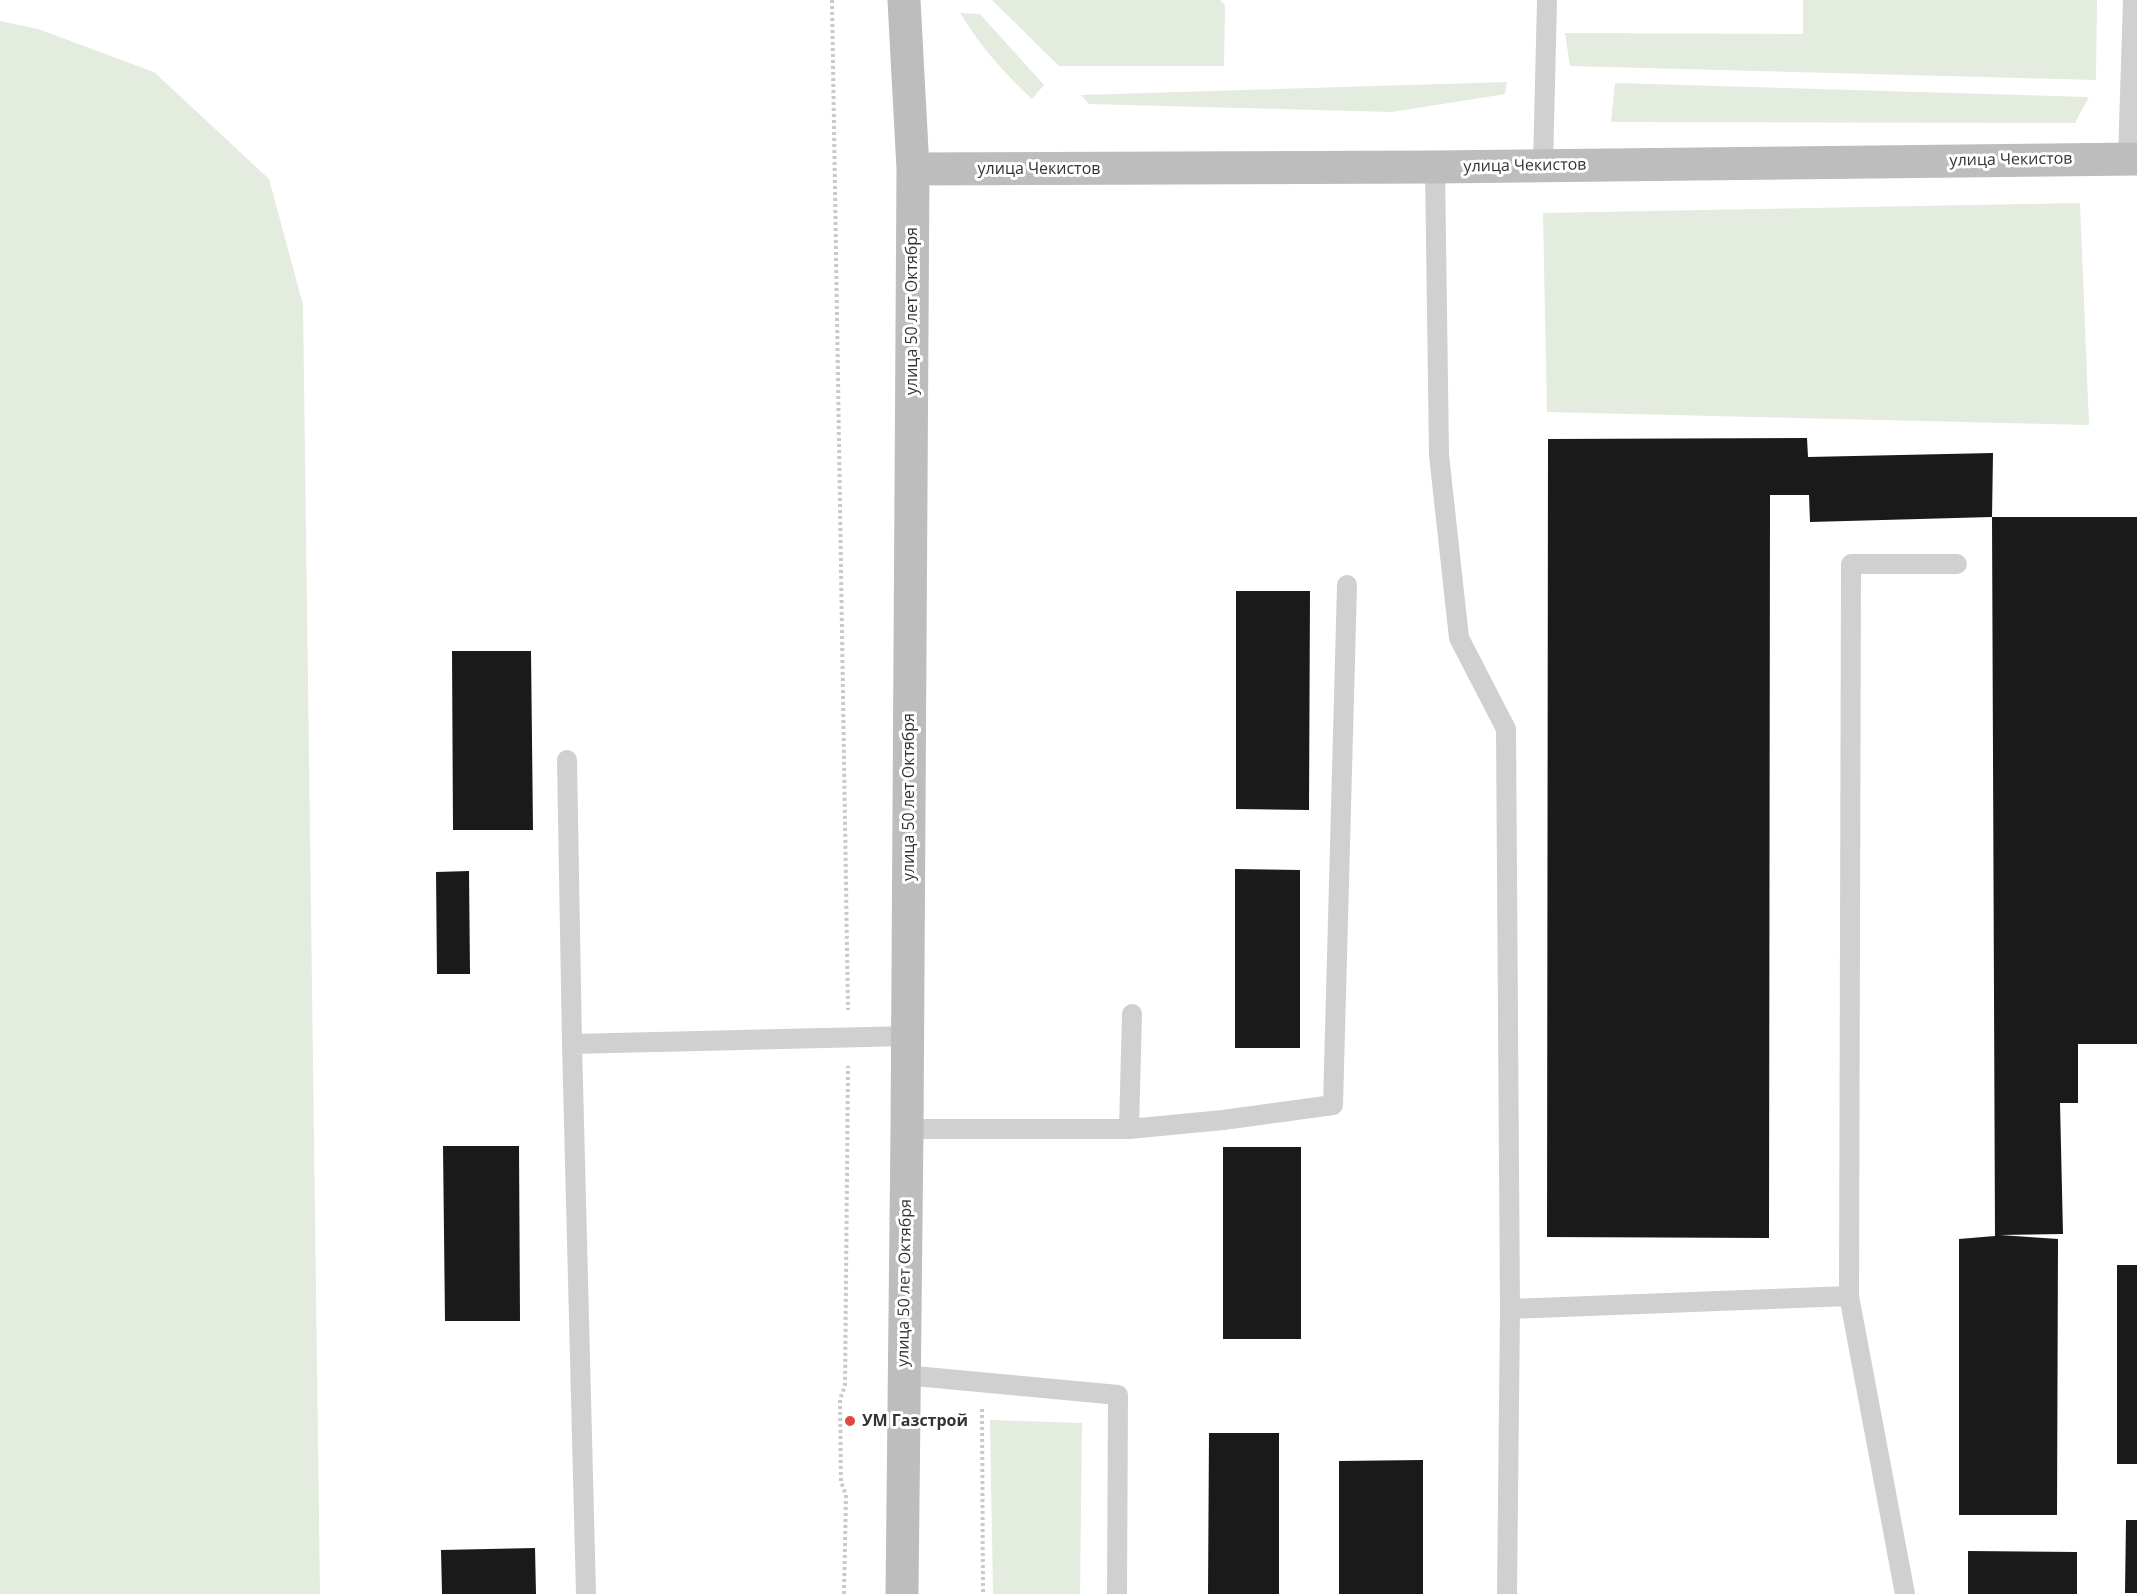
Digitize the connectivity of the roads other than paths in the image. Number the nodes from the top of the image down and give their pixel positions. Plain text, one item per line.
1 (904, 0) edge
2 (1547, 0) edge
3 (2133, 0) edge
4 (2132, 159) edge
5 (1543, 166) junction
6 (1435, 167) junction
7 (913, 169) junction
8 (1957, 564) dead end
9 (1347, 585) dead end
10 (567, 760) dead end
11 (1131, 1014) dead end
12 (908, 1036) junction
13 (572, 1044) junction
14 (907, 1129) junction
15 (1129, 1129) junction
16 (1849, 1296) junction
17 (1510, 1310) junction
18 (904, 1375) junction
19 (586, 1594) edge
20 (902, 1594) edge
21 (1117, 1594) edge
22 (1507, 1594) edge
23 (1905, 1594) edge

1 - 7 main road, улица 50 лет Октября
2 - 5 lane
3 - 4 lane
4 - 5 main road, улица Чекистов
5 - 6 main road, улица Чекистов
6 - 7 main road, улица Чекистов
6 - 17 lane
7 - 12 main road, улица 50 лет Октября
8 - 16 lane
9 - 15 lane
10 - 13 lane
11 - 15 lane
12 - 13 lane
12 - 14 main road, улица 50 лет Октября
13 - 19 lane
14 - 15 lane
14 - 18 main road, улица 50 лет Октября
16 - 17 lane
16 - 23 lane
17 - 22 lane
18 - 20 main road, улица 50 лет Октября
18 - 21 lane

